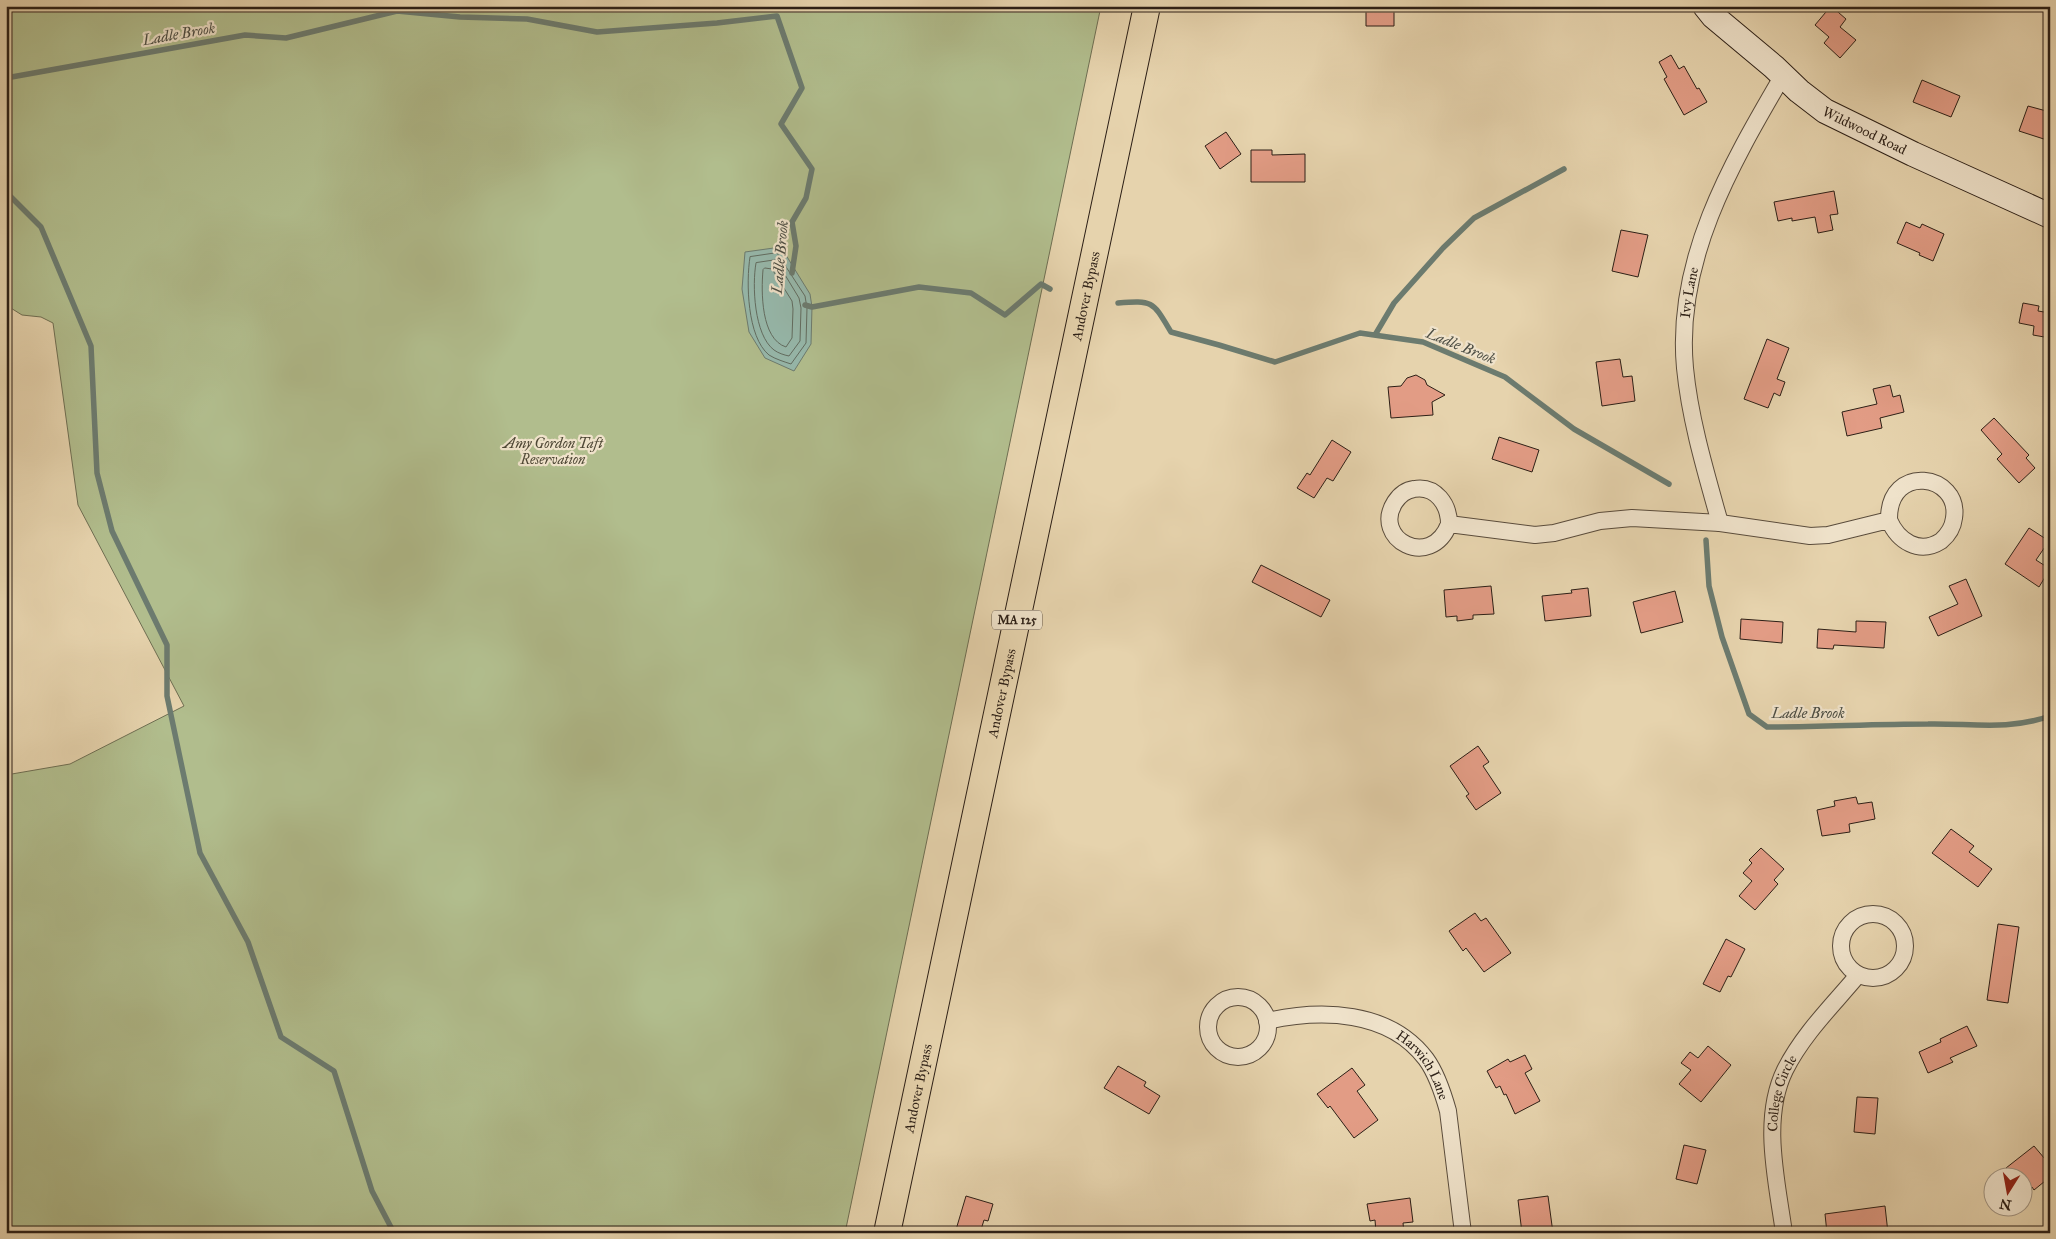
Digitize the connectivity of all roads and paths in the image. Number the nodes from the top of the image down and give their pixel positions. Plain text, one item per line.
1 (1147, 6) edge
2 (1705, 6) edge
3 (1782, 77) junction
4 (2050, 216) edge
5 (1889, 520) junction
6 (1720, 523) junction
7 (1449, 524) dead end
8 (1858, 975) dead end
9 (1267, 1022) dead end
10 (887, 1233) edge
11 (1463, 1233) edge
12 (1784, 1233) edge

1 - 10 main road, Andover Bypass / MA 125
2 - 3 street, Wildwood Road
3 - 4 street, Wildwood Road
3 - 6 street, Ivy Lane
5 - 5 street
5 - 6 street
6 - 7 street
8 - 12 street, College Circle
9 - 11 street, Harwich Lane

